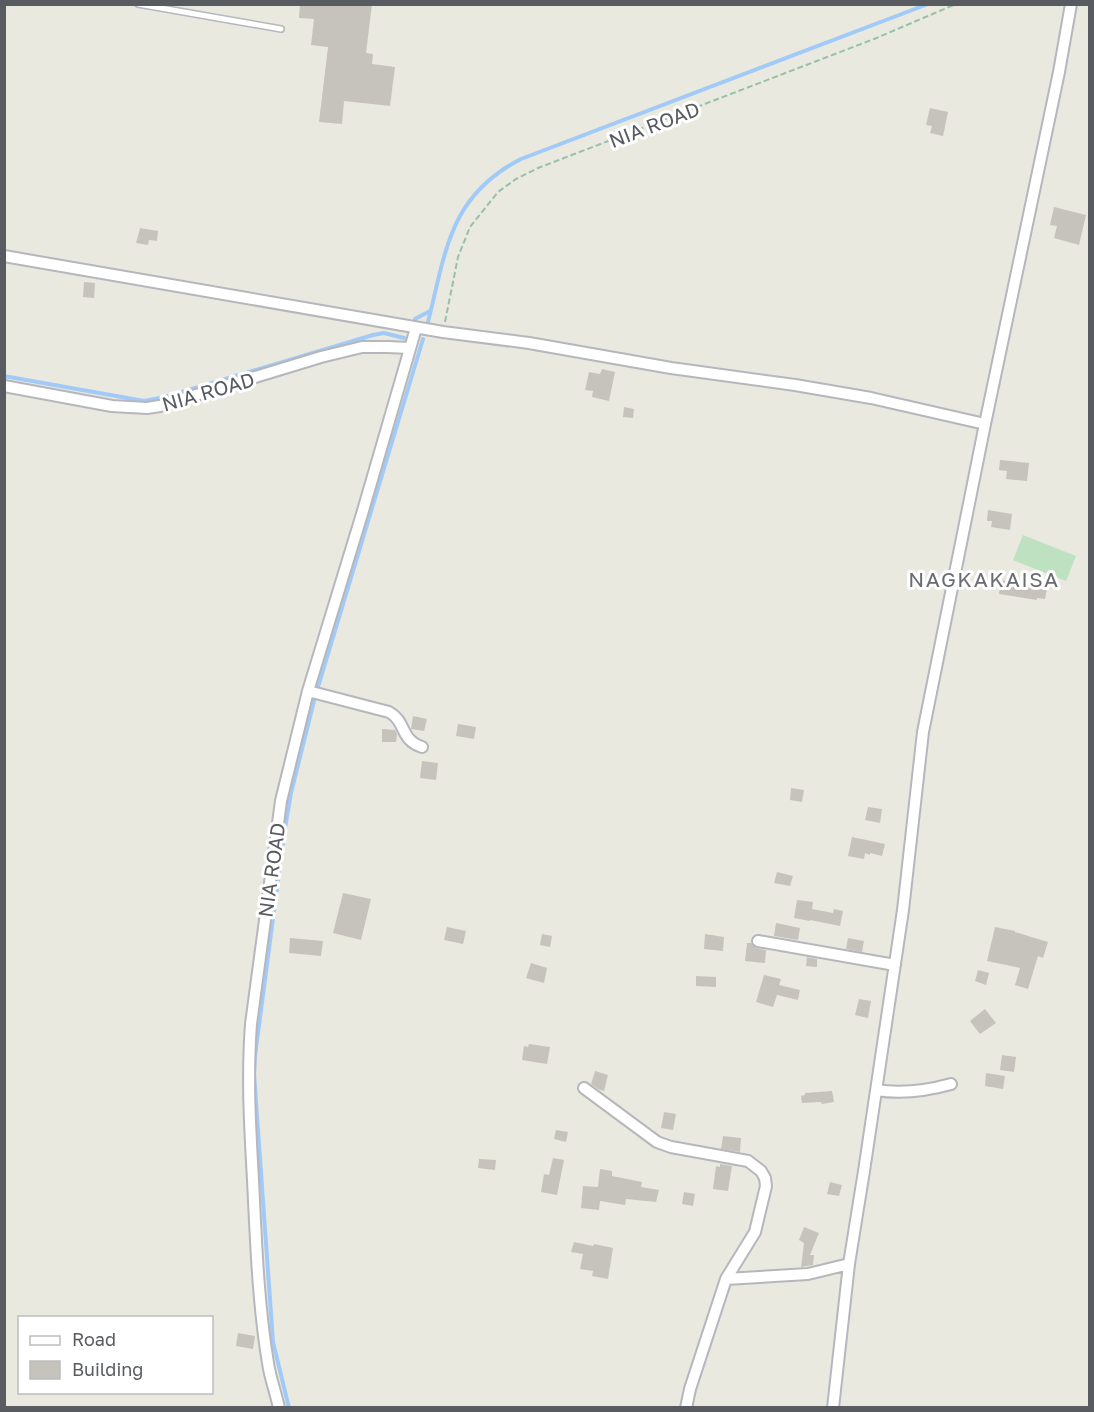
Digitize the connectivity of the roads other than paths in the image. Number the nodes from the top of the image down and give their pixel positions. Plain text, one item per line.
1 (138, 4) edge
2 (1071, 4) edge
3 (281, 29) dead end
4 (4, 256) edge
5 (416, 328) junction
6 (410, 348) junction
7 (4, 386) edge
8 (985, 424) junction
9 (308, 691) junction
10 (422, 747) dead end
11 (758, 941) dead end
12 (895, 964) junction
13 (951, 1084) dead end
14 (584, 1088) dead end
15 (876, 1090) junction
16 (849, 1264) junction
17 (726, 1279) junction
18 (279, 1407) edge
19 (686, 1407) edge
20 (833, 1407) edge

1 - 3 lane
2 - 8 street
4 - 5 street
5 - 6 street, NIA ROAD
5 - 8 street
6 - 7 street, NIA ROAD
6 - 9 street, NIA ROAD
8 - 12 street
9 - 10 street
9 - 18 street, NIA ROAD
11 - 12 street
12 - 15 street
13 - 15 street
14 - 17 street
15 - 16 street
16 - 17 street
16 - 20 street
17 - 19 street

